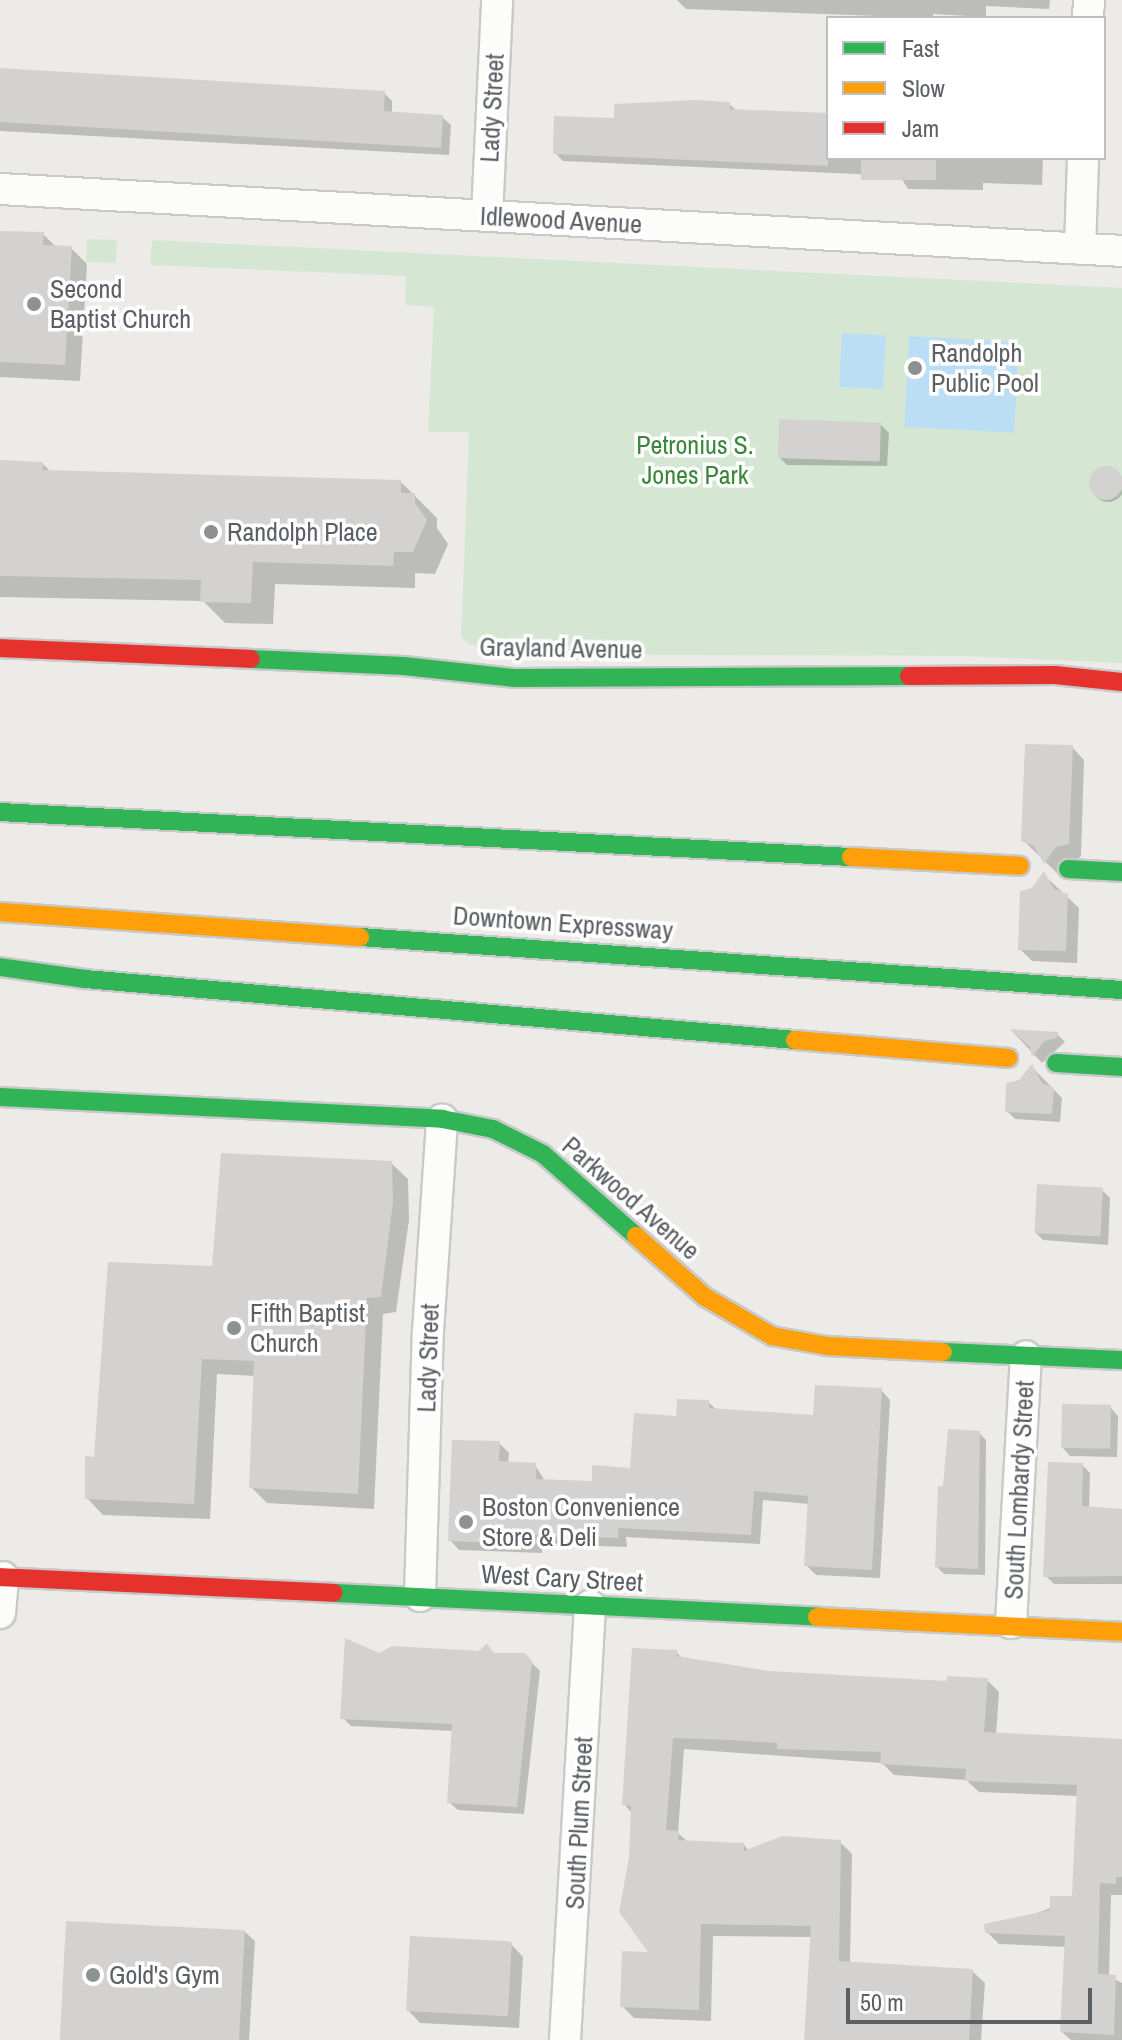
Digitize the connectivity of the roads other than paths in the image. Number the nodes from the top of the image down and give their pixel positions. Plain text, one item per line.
1 (497, 0) edge
2 (1083, 160) edge
3 (0, 189) edge
4 (487, 216) junction
5 (1080, 249) junction
6 (1122, 251) edge
7 (0, 648) edge
8 (1122, 682) edge
9 (0, 812) edge
10 (1020, 866) dead end
11 (1068, 869) dead end
12 (1122, 872) edge
13 (0, 912) edge
14 (0, 967) edge
15 (0, 979) edge
16 (85, 979) junction
17 (1122, 990) edge
18 (1008, 1058) dead end
19 (1056, 1063) dead end
20 (1122, 1067) edge
21 (0, 1097) edge
22 (442, 1119) junction
23 (1026, 1356) junction
24 (1122, 1360) edge
25 (1, 1577) edge
26 (420, 1596) junction
27 (590, 1606) junction
28 (0, 1613) edge
29 (1011, 1623) junction
30 (1122, 1632) edge
31 (565, 2040) edge

1 - 4 street, Lady Street
2 - 5 street
3 - 4 street, Idlewood Avenue
4 - 5 street, Idlewood Avenue
5 - 6 street, Idlewood Avenue
7 - 8 main road, Grayland Avenue
9 - 10 main road
11 - 12 main road
13 - 17 main road, Downtown Expressway
14 - 16 main road
15 - 16 main road
16 - 18 main road
19 - 20 main road
21 - 22 main road, Parkwood Avenue
22 - 23 main road, Parkwood Avenue
22 - 26 street, Lady Street
23 - 24 main road, Parkwood Avenue
23 - 29 street, South Lombardy Street
25 - 26 main road, West Cary Street
25 - 28 street
26 - 27 main road, West Cary Street
27 - 29 main road, West Cary Street
27 - 31 street, South Plum Street
29 - 30 main road, West Cary Street

